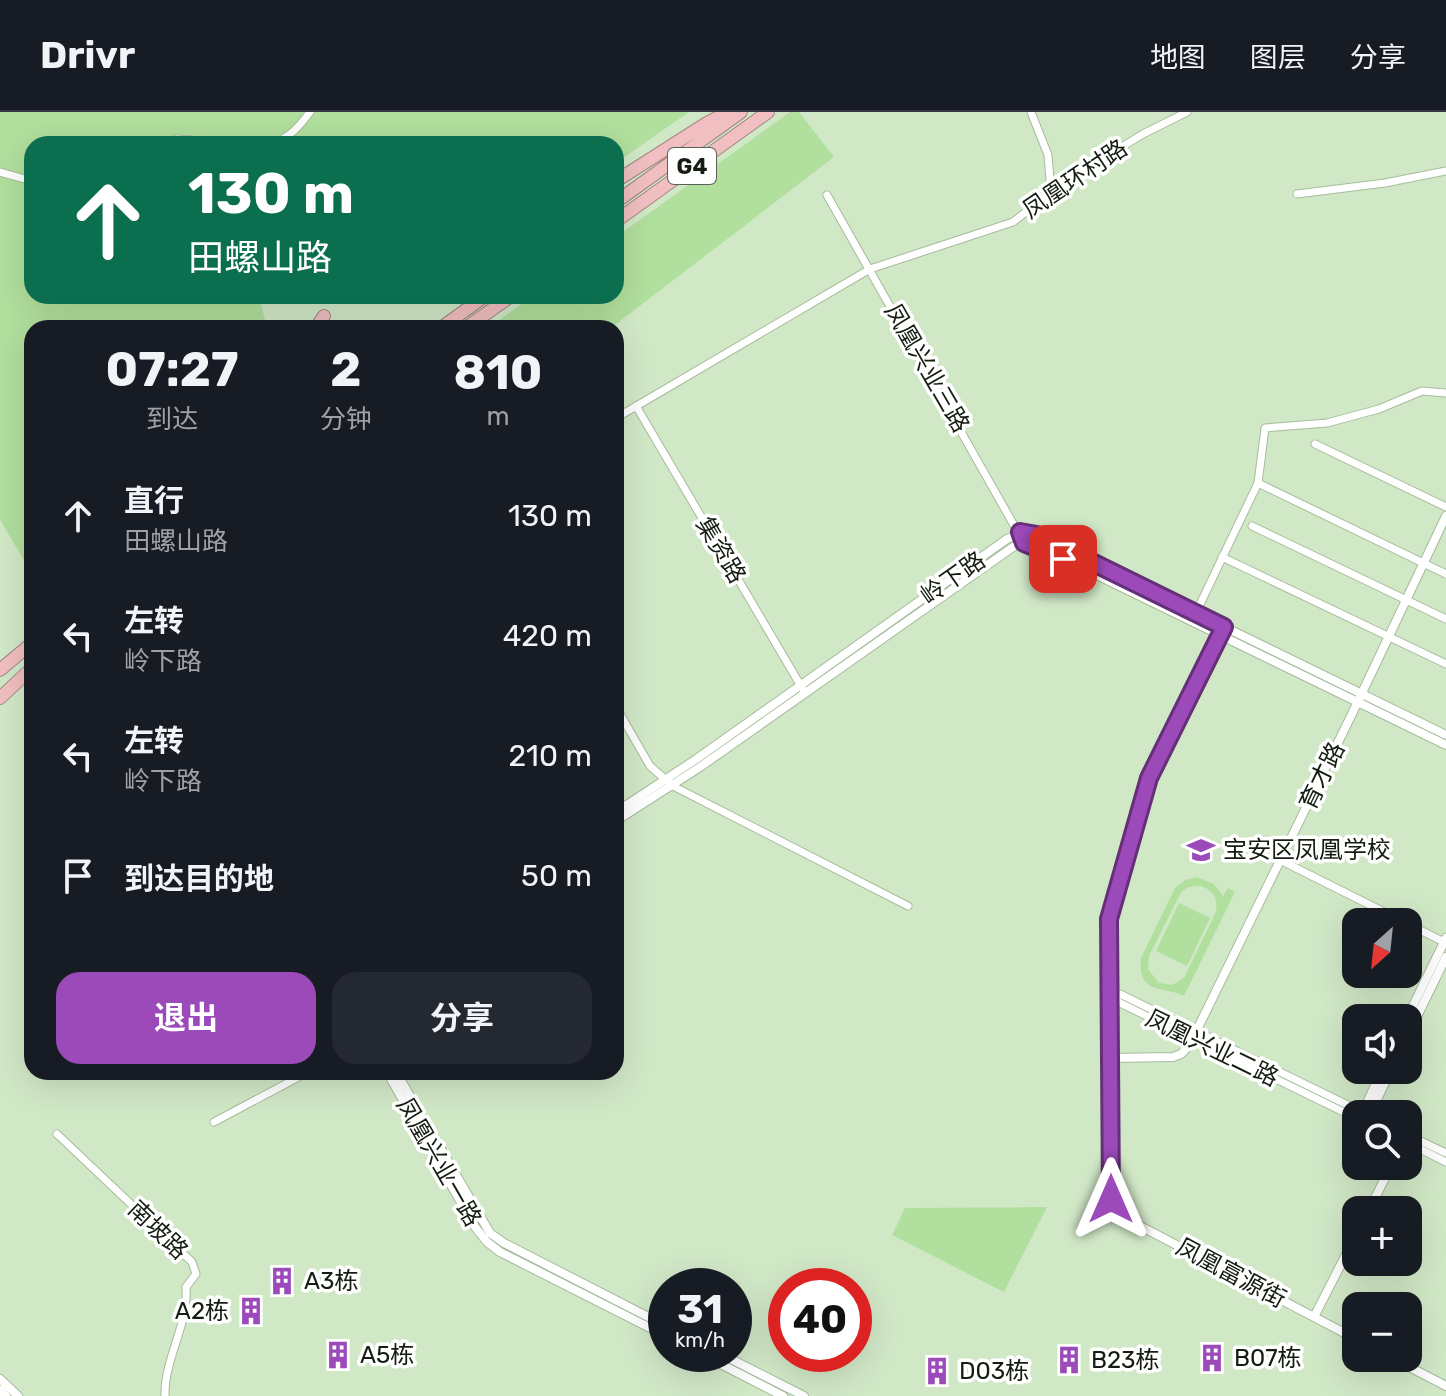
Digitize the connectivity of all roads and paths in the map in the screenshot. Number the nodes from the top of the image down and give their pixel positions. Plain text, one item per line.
1 (310, 112) edge
2 (728, 112) edge
3 (741, 112) edge
4 (768, 112) edge
5 (1031, 112) edge
6 (1187, 112) edge
7 (288, 136) edge
8 (1446, 171) edge
9 (0, 172) edge
10 (624, 176) edge
11 (24, 179) edge
12 (1051, 193) junction
13 (1297, 194) dead end
14 (827, 195) dead end
15 (624, 196) edge
16 (624, 215) edge
17 (870, 269) junction
18 (474, 304) edge
19 (500, 304) edge
20 (324, 316) dead end
21 (321, 320) edge
22 (452, 320) edge
23 (477, 320) edge
24 (1446, 393) edge
25 (636, 406) junction
26 (624, 413) edge
27 (1315, 444) dead end
28 (1258, 483) junction
29 (1446, 507) edge
30 (1446, 516) edge
31 (1252, 526) dead end
32 (1020, 532) junction
33 (1024, 543) junction
34 (1222, 557) junction
35 (1423, 563) junction
36 (1446, 574) edge
37 (1406, 600) junction
38 (1194, 617) junction
39 (1446, 619) edge
40 (1222, 631) junction
41 (1388, 637) junction
42 (24, 649) edge
43 (1446, 664) edge
44 (0, 670) edge
45 (24, 671) edge
46 (24, 673) edge
47 (803, 689) junction
48 (0, 690) edge
49 (0, 698) edge
50 (1359, 698) junction
51 (624, 721) edge
52 (1446, 735) edge
53 (1446, 745) edge
54 (669, 783) junction
55 (624, 808) edge
56 (624, 815) edge
57 (1280, 860) junction
58 (908, 906) dead end
59 (1376, 908) edge
60 (1422, 930) edge
61 (1445, 941) edge
62 (1446, 957) edge
63 (1109, 993) junction
64 (1414, 1004) edge
65 (1422, 1006) edge
66 (1194, 1035) junction
67 (1110, 1058) junction
68 (293, 1080) edge
69 (392, 1080) edge
70 (401, 1080) edge
71 (1342, 1104) edge
72 (214, 1122) dead end
73 (57, 1134) dead end
74 (1422, 1142) edge
75 (1422, 1150) edge
76 (1446, 1153) edge
77 (1446, 1162) edge
78 (1342, 1262) edge
79 (648, 1317) edge
80 (1314, 1317) junction
81 (648, 1327) edge
82 (1342, 1332) edge
83 (752, 1370) edge
84 (736, 1372) edge
85 (1419, 1372) edge
86 (0, 1379) edge
87 (1446, 1386) edge
88 (0, 1390) edge
89 (6, 1396) edge
90 (18, 1396) edge
91 (165, 1396) edge
92 (783, 1396) edge
93 (804, 1396) edge

1 - 7 street
2 - 10 highway
3 - 15 highway, G4
4 - 16 highway, G4
5 - 12 street
6 - 12 street, 凤凰环村路
8 - 13 street
9 - 11 street
12 - 17 street, 凤凰环村路
14 - 17 street, 凤凰兴业三路
17 - 25 street, 凤凰环村路
17 - 32 street, 凤凰兴业三路
18 - 22 highway
19 - 23 highway
20 - 21 highway
24 - 28 street
25 - 26 street, 凤凰环村路
25 - 47 street, 集资路
27 - 29 street
28 - 34 street
28 - 35 street
30 - 35 street, 育才路
31 - 37 street
32 - 33 street, 凤凰兴业三路
32 - 38 street
32 - 47 street, 岭下路
33 - 38 street
33 - 47 street, 岭下路
34 - 38 street
34 - 41 street
35 - 36 street
35 - 37 street, 育才路
37 - 39 street
37 - 41 street, 育才路
38 - 40 street
40 - 50 street
40 - 63 street
41 - 43 street
41 - 50 street, 育才路
42 - 44 highway
45 - 48 highway
46 - 49 highway
47 - 54 street, 岭下路
50 - 52 street
50 - 53 street
50 - 57 street, 育才路
51 - 54 street
54 - 55 street, 岭下路
54 - 56 street, 岭下路
54 - 58 street
57 - 59 street
57 - 66 street, 育才路
60 - 61 street
61 - 64 street
62 - 65 street
63 - 66 street, 凤凰兴业二路
63 - 67 street
66 - 67 street
66 - 71 street, 凤凰兴业二路
67 - 80 street, 凤凰富源街
68 - 72 street
69 - 81 street, 凤凰兴业一路
70 - 79 street, 凤凰兴业一路
73 - 91 street, 南坡路
74 - 76 street
75 - 77 street
78 - 80 street
80 - 82 street, 凤凰富源街
83 - 93 street
84 - 92 street
85 - 87 street
86 - 90 street
88 - 89 street

